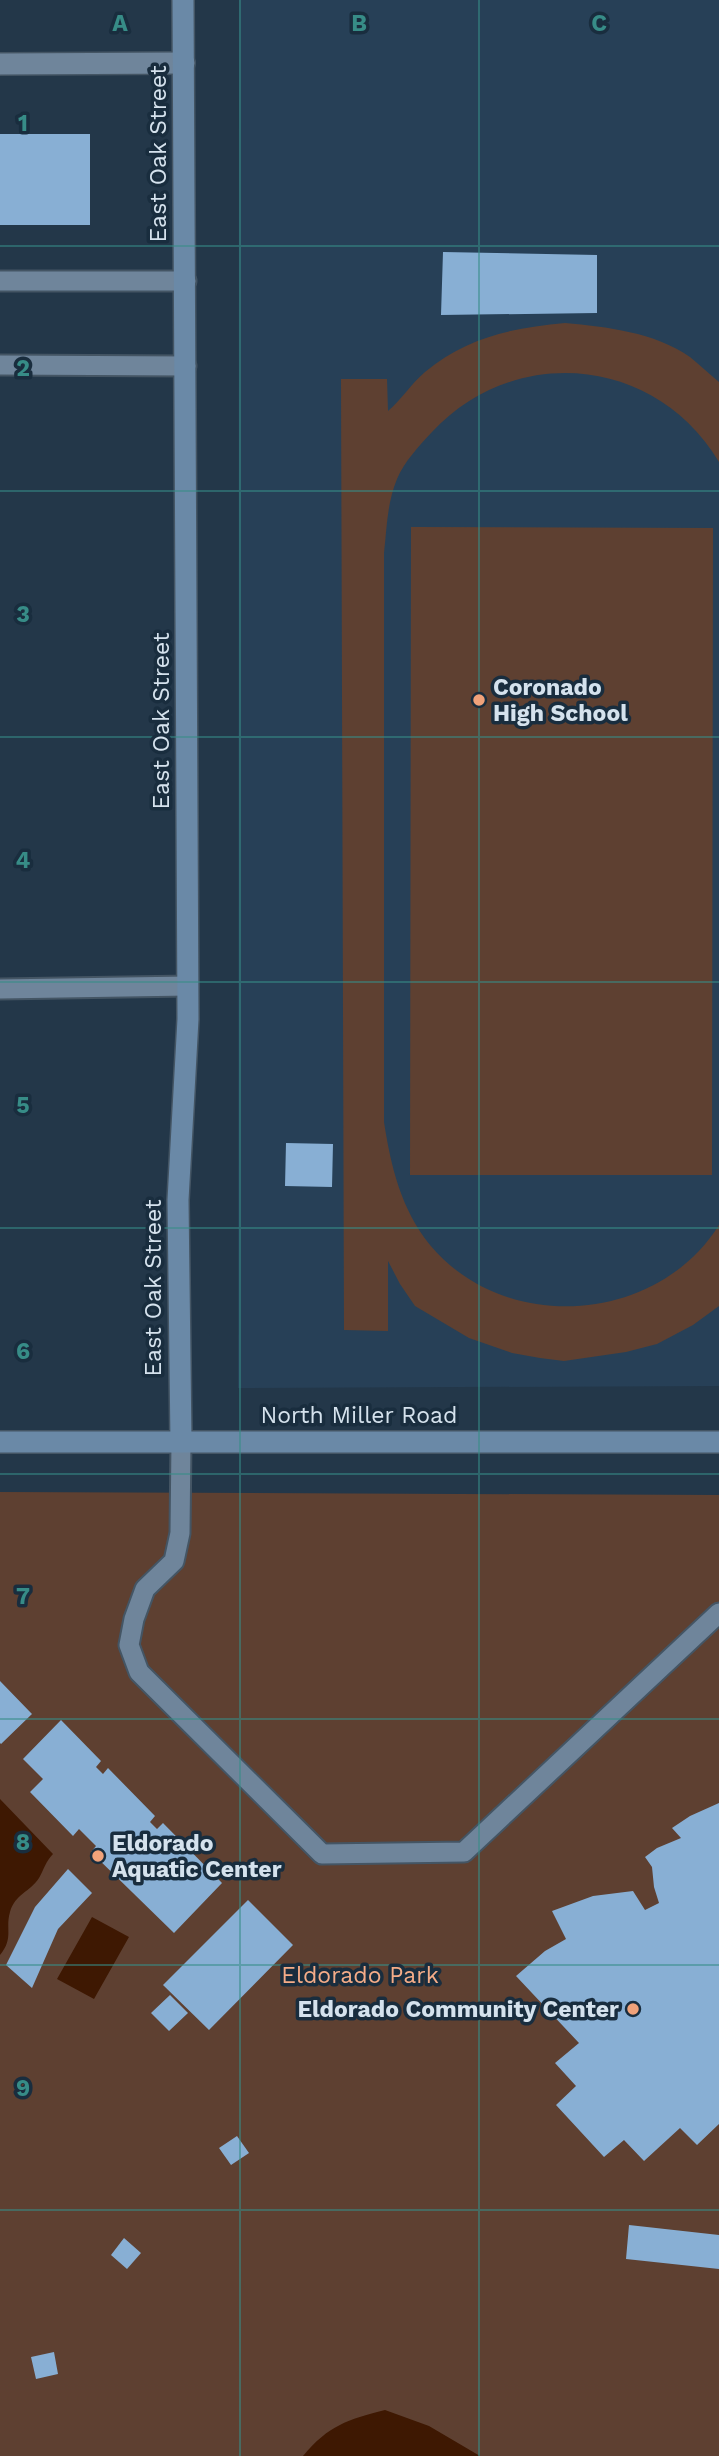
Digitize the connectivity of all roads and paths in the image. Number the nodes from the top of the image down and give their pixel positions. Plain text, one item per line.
1 (183, 0) edge
2 (184, 63) junction
3 (0, 64) edge
4 (0, 281) edge
5 (186, 281) junction
6 (0, 365) edge
7 (186, 366) junction
8 (188, 986) junction
9 (0, 989) edge
10 (0, 1442) edge
11 (181, 1442) junction
12 (719, 1442) edge
13 (719, 1613) edge

1 - 2 street, East Oak Street
2 - 3 street
2 - 5 street, East Oak Street
4 - 5 lane
5 - 7 street, East Oak Street
6 - 7 lane
7 - 8 street, East Oak Street
8 - 9 lane
8 - 11 street, East Oak Street
10 - 11 street, North Miller Road
11 - 12 street, North Miller Road
11 - 13 lane

